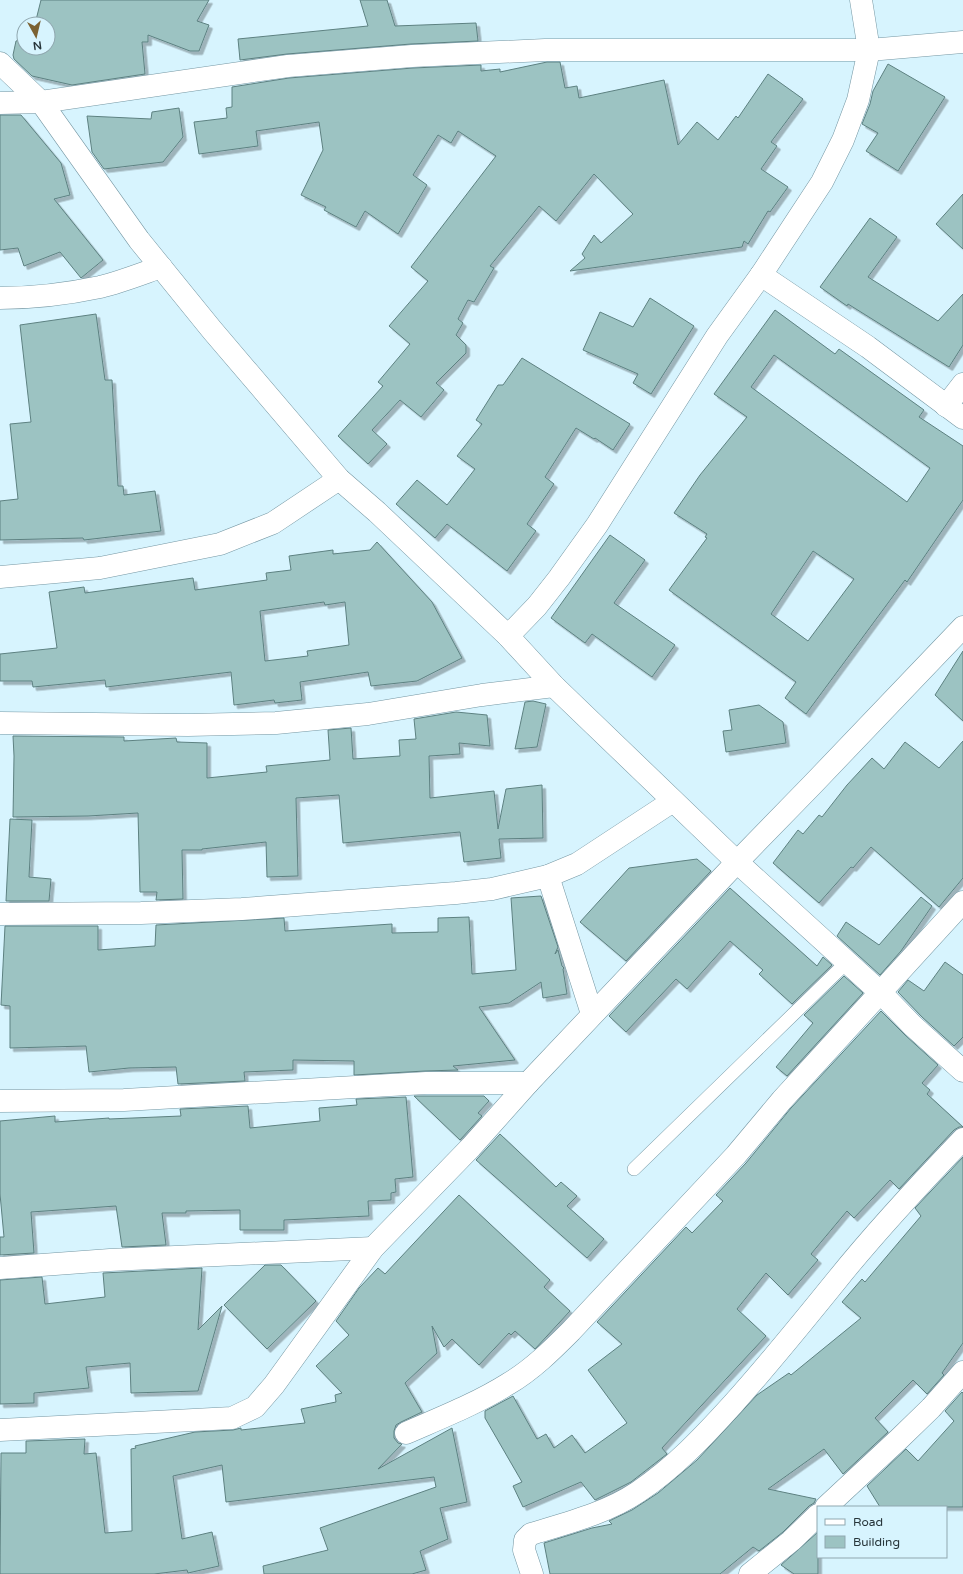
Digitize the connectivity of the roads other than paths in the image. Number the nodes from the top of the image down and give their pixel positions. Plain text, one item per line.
1 (861, 0) edge
2 (963, 42) edge
3 (869, 50) junction
4 (0, 63) edge
5 (41, 102) junction
6 (0, 103) edge
7 (161, 267) junction
8 (761, 275) junction
9 (0, 298) edge
10 (963, 384) edge
11 (955, 412) edge
12 (339, 479) junction
13 (0, 577) edge
14 (963, 627) edge
15 (508, 636) junction
16 (554, 686) junction
17 (0, 723) edge
18 (673, 801) junction
19 (737, 862) junction
20 (548, 876) junction
21 (963, 902) edge
22 (0, 914) edge
23 (847, 962) junction
24 (881, 993) junction
25 (592, 1014) junction
26 (963, 1071) edge
27 (528, 1083) junction
28 (0, 1101) edge
29 (963, 1139) edge
30 (634, 1169) dead end
31 (373, 1248) junction
32 (0, 1268) edge
33 (963, 1372) edge
34 (0, 1430) edge
35 (406, 1433) dead end
36 (827, 1506) edge
37 (817, 1516) edge
38 (531, 1573) edge
39 (750, 1574) edge

1 - 3 street
2 - 3 street
3 - 5 street
3 - 8 street
4 - 5 street
5 - 6 street
5 - 7 street
7 - 9 street
7 - 12 street
8 - 11 street
8 - 15 street
10 - 11 street
12 - 13 street
12 - 15 street
14 - 19 street
15 - 16 street
16 - 17 street
16 - 18 street
18 - 19 street
18 - 20 street
19 - 23 street
19 - 25 street
20 - 22 street
20 - 25 street
21 - 24 street
23 - 24 street
23 - 30 lane
24 - 26 street
24 - 35 street
25 - 27 street
27 - 28 street
27 - 31 street
29 - 38 street
31 - 32 street
31 - 34 street
33 - 36 street
37 - 39 street

